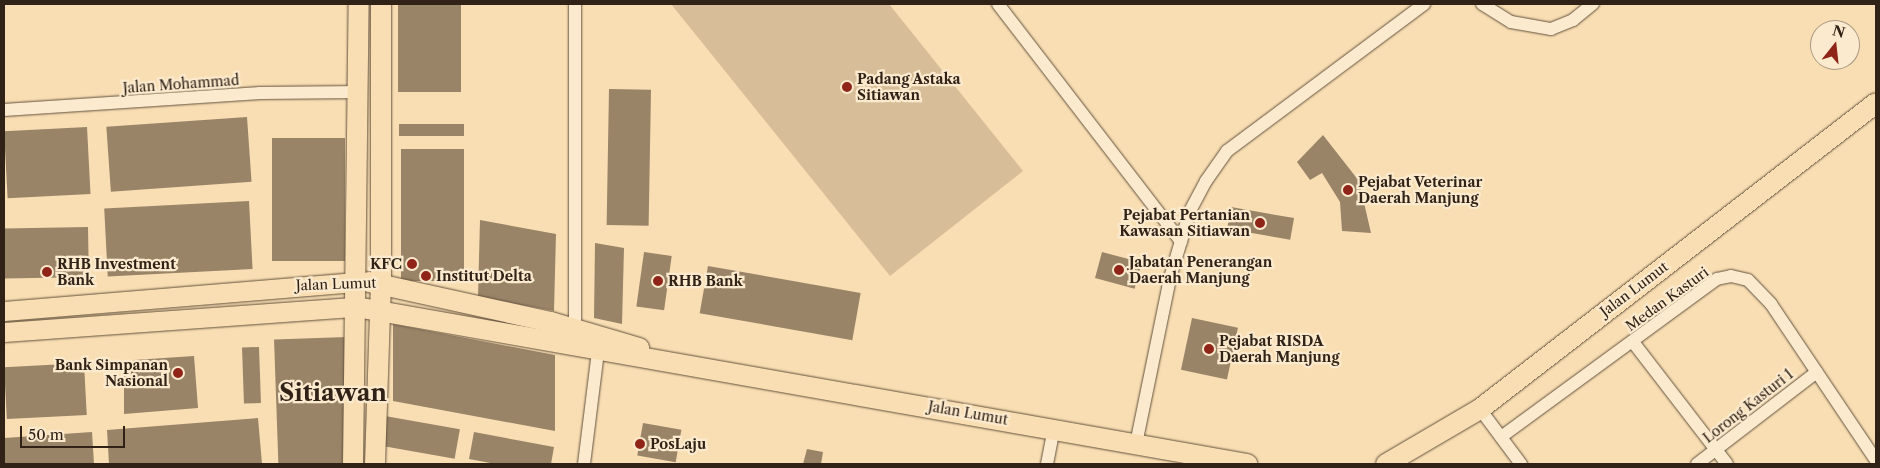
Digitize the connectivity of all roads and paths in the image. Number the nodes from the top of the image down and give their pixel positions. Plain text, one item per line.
1 (359, 4) edge
2 (380, 4) edge
3 (575, 4) edge
4 (998, 4) edge
5 (1424, 4) edge
6 (1482, 4) edge
7 (1593, 4) edge
8 (360, 92) junction
9 (1876, 104) edge
10 (4, 110) edge
11 (1181, 242) junction
12 (356, 282) junction
13 (381, 282) junction
14 (356, 307) junction
15 (380, 309) junction
16 (4, 311) edge
17 (575, 329) junction
18 (4, 332) edge
19 (1633, 342) junction
20 (598, 352) junction
21 (689, 363) junction
22 (1817, 372) junction
23 (1480, 410) junction
24 (1054, 428) junction
25 (1501, 437) junction
26 (1136, 444) junction
27 (1717, 449) junction
28 (1876, 460) edge
29 (1214, 462) edge
30 (353, 464) edge
31 (375, 464) edge
32 (584, 464) edge
33 (1047, 464) edge
34 (1248, 464) edge
35 (1386, 464) edge
36 (1521, 464) edge
37 (1697, 464) edge
38 (1727, 464) edge

1 - 8 highway
2 - 13 highway
3 - 17 street
4 - 11 street
5 - 11 street
6 - 7 street
8 - 10 street, Jalan Mohammad
8 - 12 highway
9 - 23 highway, Jalan Lumut
11 - 26 street
12 - 13 highway, Jalan Lumut
12 - 14 highway
12 - 16 main road, Jalan Lumut
13 - 15 highway
13 - 17 highway, Jalan Lumut
14 - 15 highway, Jalan Lumut
14 - 18 main road, Jalan Lumut
14 - 30 highway
15 - 20 highway, Jalan Lumut
15 - 31 highway
17 - 21 highway, Jalan Lumut
19 - 22 street, Medan Kasturi
19 - 25 street, Medan Kasturi
19 - 27 street
20 - 21 highway, Jalan Lumut
20 - 32 street
21 - 24 highway, Jalan Lumut
22 - 27 street, Lorong Kasturi 1
22 - 28 street, Medan Kasturi
23 - 25 street
23 - 35 highway, Jalan Lumut
24 - 26 highway, Jalan Lumut
24 - 33 street
25 - 36 street
26 - 29 highway, Jalan Lumut
27 - 37 street, Lorong Kasturi 1
27 - 38 street
29 - 34 highway, Jalan Lumut

